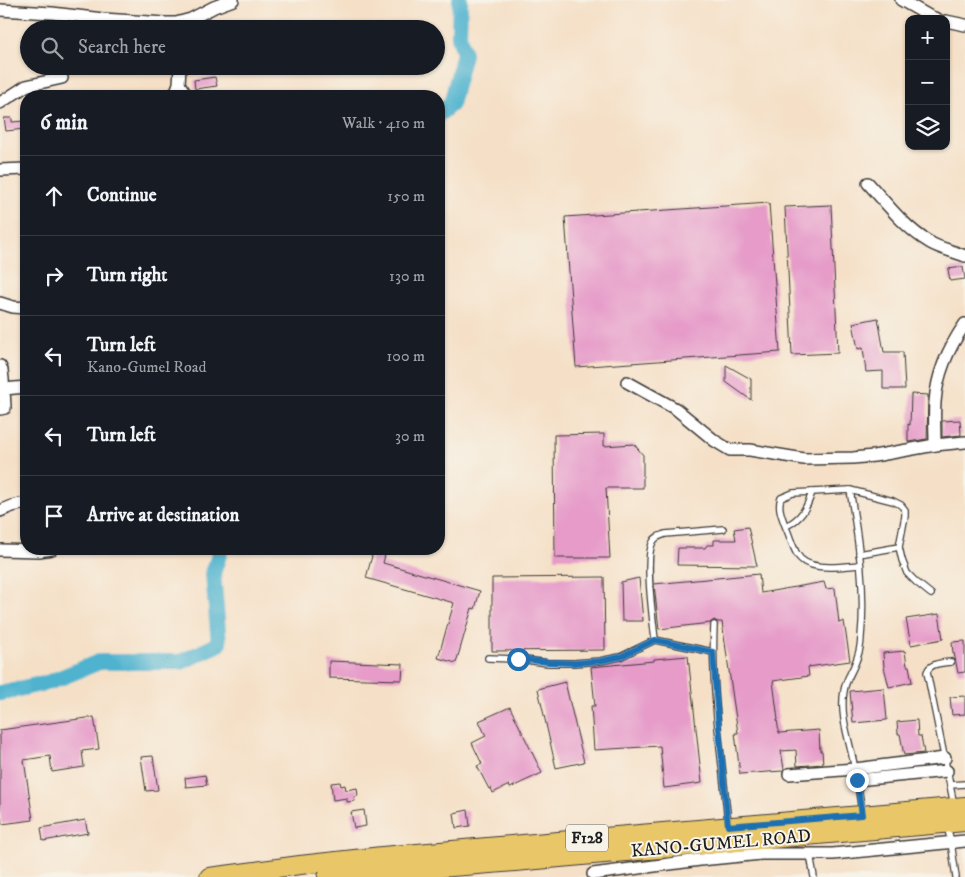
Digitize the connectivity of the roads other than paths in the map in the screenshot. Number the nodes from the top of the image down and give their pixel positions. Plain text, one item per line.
1 (232, 0) edge
2 (901, 0) edge
3 (0, 10) edge
4 (927, 15) edge
5 (118, 20) edge
6 (187, 20) edge
7 (950, 22) edge
8 (965, 25) edge
9 (179, 75) edge
10 (62, 78) dead end
11 (178, 84) junction
12 (176, 90) edge
13 (182, 90) edge
14 (0, 103) edge
15 (20, 169) edge
16 (0, 170) edge
17 (868, 183) dead end
18 (965, 256) edge
19 (0, 303) edge
20 (20, 308) edge
21 (965, 324) edge
22 (0, 366) edge
23 (627, 382) dead end
24 (20, 388) edge
25 (4, 389) junction
26 (0, 409) edge
27 (965, 442) edge
28 (935, 445) junction
29 (850, 490) junction
30 (812, 492) junction
31 (20, 504) edge
32 (0, 511) edge
33 (786, 526) junction
34 (723, 529) dead end
35 (899, 547) junction
36 (0, 550) edge
37 (20, 550) edge
38 (859, 554) junction
39 (860, 565) junction
40 (930, 594) dead end
41 (714, 625) dead end
42 (655, 640) junction
43 (713, 652) junction
44 (488, 658) dead end
45 (951, 662) dead end
46 (945, 758) junction
47 (947, 771) junction
48 (789, 774) dead end
49 (856, 774) junction
50 (965, 784) edge
51 (950, 785) junction
52 (960, 806) edge
53 (872, 820) junction
54 (965, 822) edge
55 (946, 824) junction
56 (728, 826) junction
57 (965, 841) edge
58 (951, 842) junction
59 (810, 854) junction
60 (588, 855) junction
61 (409, 873) edge
62 (593, 875) edge
63 (209, 877) edge
64 (327, 877) edge
65 (814, 877) edge
66 (956, 877) edge

1 - 6 street
2 - 4 street
3 - 5 street
7 - 8 street
9 - 11 street
10 - 14 street
11 - 12 street
11 - 13 street
15 - 16 street
17 - 18 street
19 - 20 street
21 - 28 street
22 - 25 street
23 - 28 street
24 - 25 street
25 - 26 street
27 - 28 street
29 - 30 lane
29 - 35 lane
29 - 38 lane
30 - 33 lane
30 - 33 lane
31 - 32 street
33 - 39 lane
34 - 42 lane
35 - 38 lane
35 - 40 lane
36 - 37 street
38 - 39 lane
39 - 49 lane
41 - 43 lane
42 - 43 lane
42 - 44 lane
43 - 56 lane
45 - 46 lane
46 - 47 lane
46 - 49 street
47 - 49 street
47 - 51 lane
48 - 49 street
49 - 53 lane
50 - 51 lane
51 - 52 lane
52 - 53 main road, KANO-GUMEL ROAD / F128
53 - 55 main road, KANO-GUMEL ROAD / F128
53 - 56 main road, KANO-GUMEL ROAD / F128
53 - 60 main road, KANO-GUMEL ROAD / F128
54 - 55 main road, KANO-GUMEL ROAD / F128
55 - 58 lane
56 - 63 main road, KANO-GUMEL ROAD / F128
57 - 58 street
58 - 59 street
58 - 66 lane
59 - 62 street
59 - 65 lane
60 - 61 main road, KANO-GUMEL ROAD / F128
60 - 62 street
61 - 64 main road, KANO-GUMEL ROAD / F128

